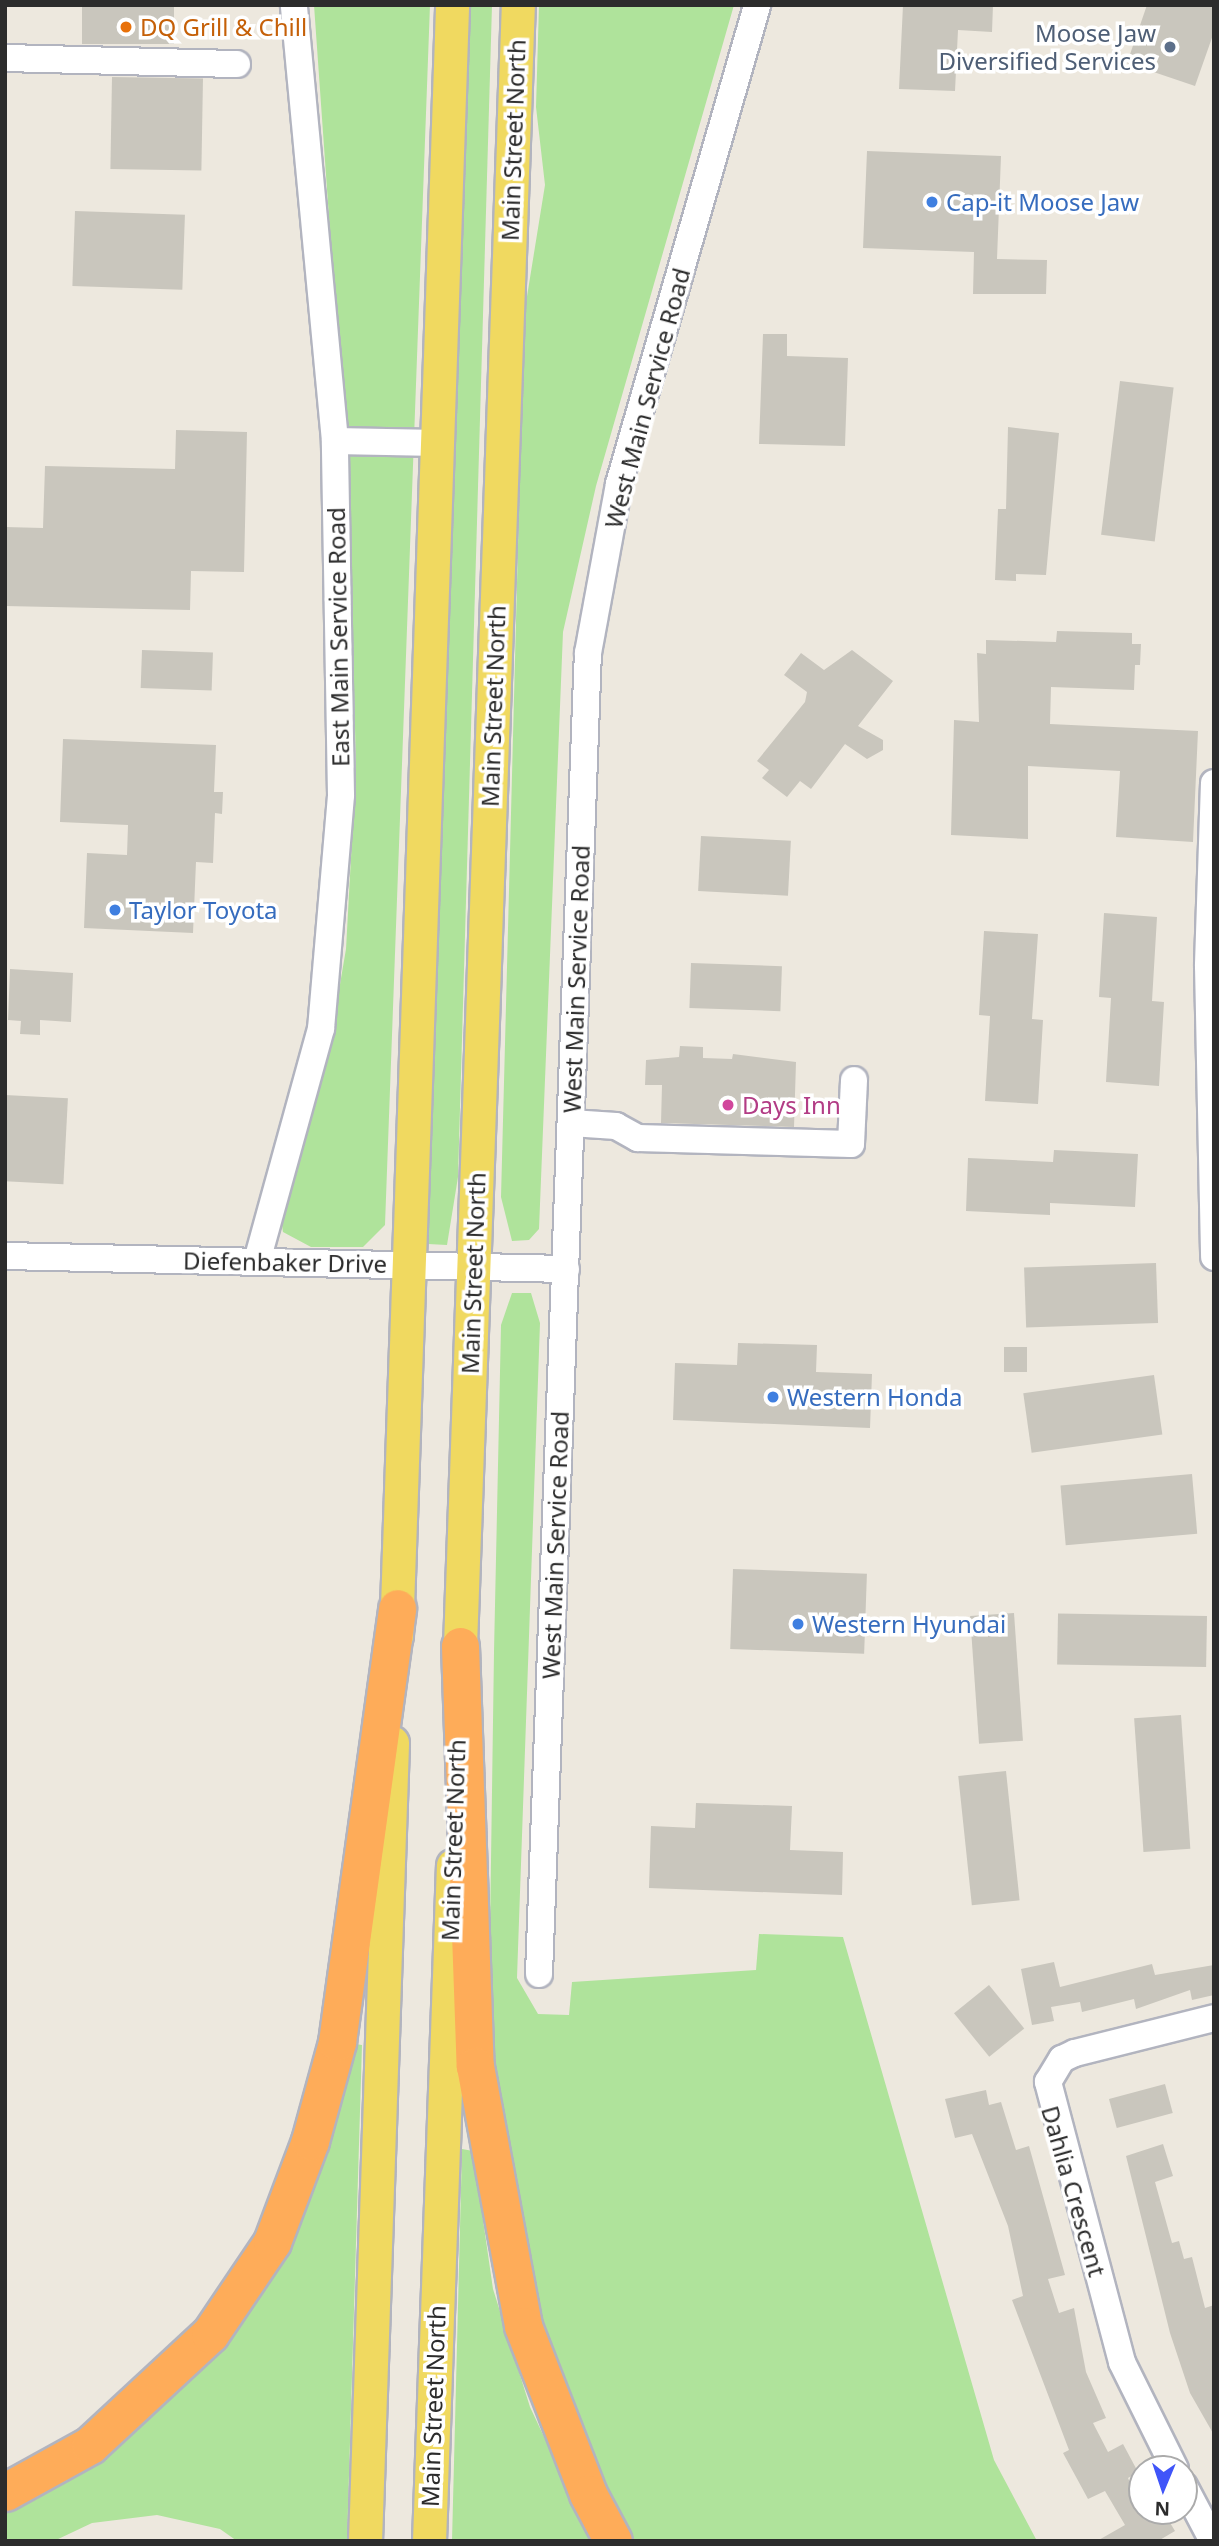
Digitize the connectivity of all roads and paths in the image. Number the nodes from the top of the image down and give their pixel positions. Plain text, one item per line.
1 (295, 5) edge
2 (452, 5) edge
3 (518, 5) edge
4 (757, 5) edge
5 (5, 58) edge
6 (237, 64) dead end
7 (335, 442) junction
8 (438, 443) junction
9 (1214, 783) edge
10 (1213, 829) edge
11 (854, 1080) dead end
12 (571, 1123) junction
13 (1212, 1142) edge
14 (5, 1256) edge
15 (1214, 1256) edge
16 (257, 1261) junction
17 (410, 1265) junction
18 (473, 1267) junction
19 (566, 1269) junction
20 (397, 1608) junction
21 (460, 1646) junction
22 (540, 1974) dead end
23 (1214, 2018) edge
24 (1168, 2455) edge
25 (5, 2491) edge
26 (1198, 2513) edge
27 (365, 2541) edge
28 (429, 2541) edge
29 (613, 2541) edge
30 (1213, 2541) edge

1 - 7 street, East Main Service Road
2 - 8 main road
3 - 18 main road, Main Street North
4 - 12 street, West Main Service Road
5 - 6 street
7 - 8 street
7 - 16 street, East Main Service Road
8 - 17 main road
9 - 10 street
10 - 13 street
11 - 12 street
12 - 19 street, West Main Service Road
13 - 15 street
14 - 16 street, Diefenbaker Drive
16 - 17 street, Diefenbaker Drive
17 - 18 street, Diefenbaker Drive
17 - 20 main road
18 - 19 street, Diefenbaker Drive
18 - 21 main road, Main Street North
19 - 22 street, West Main Service Road
20 - 25 highway
20 - 27 main road
21 - 28 main road, Main Street North
21 - 29 highway
23 - 24 street, Dahlia Crescent
26 - 30 street

